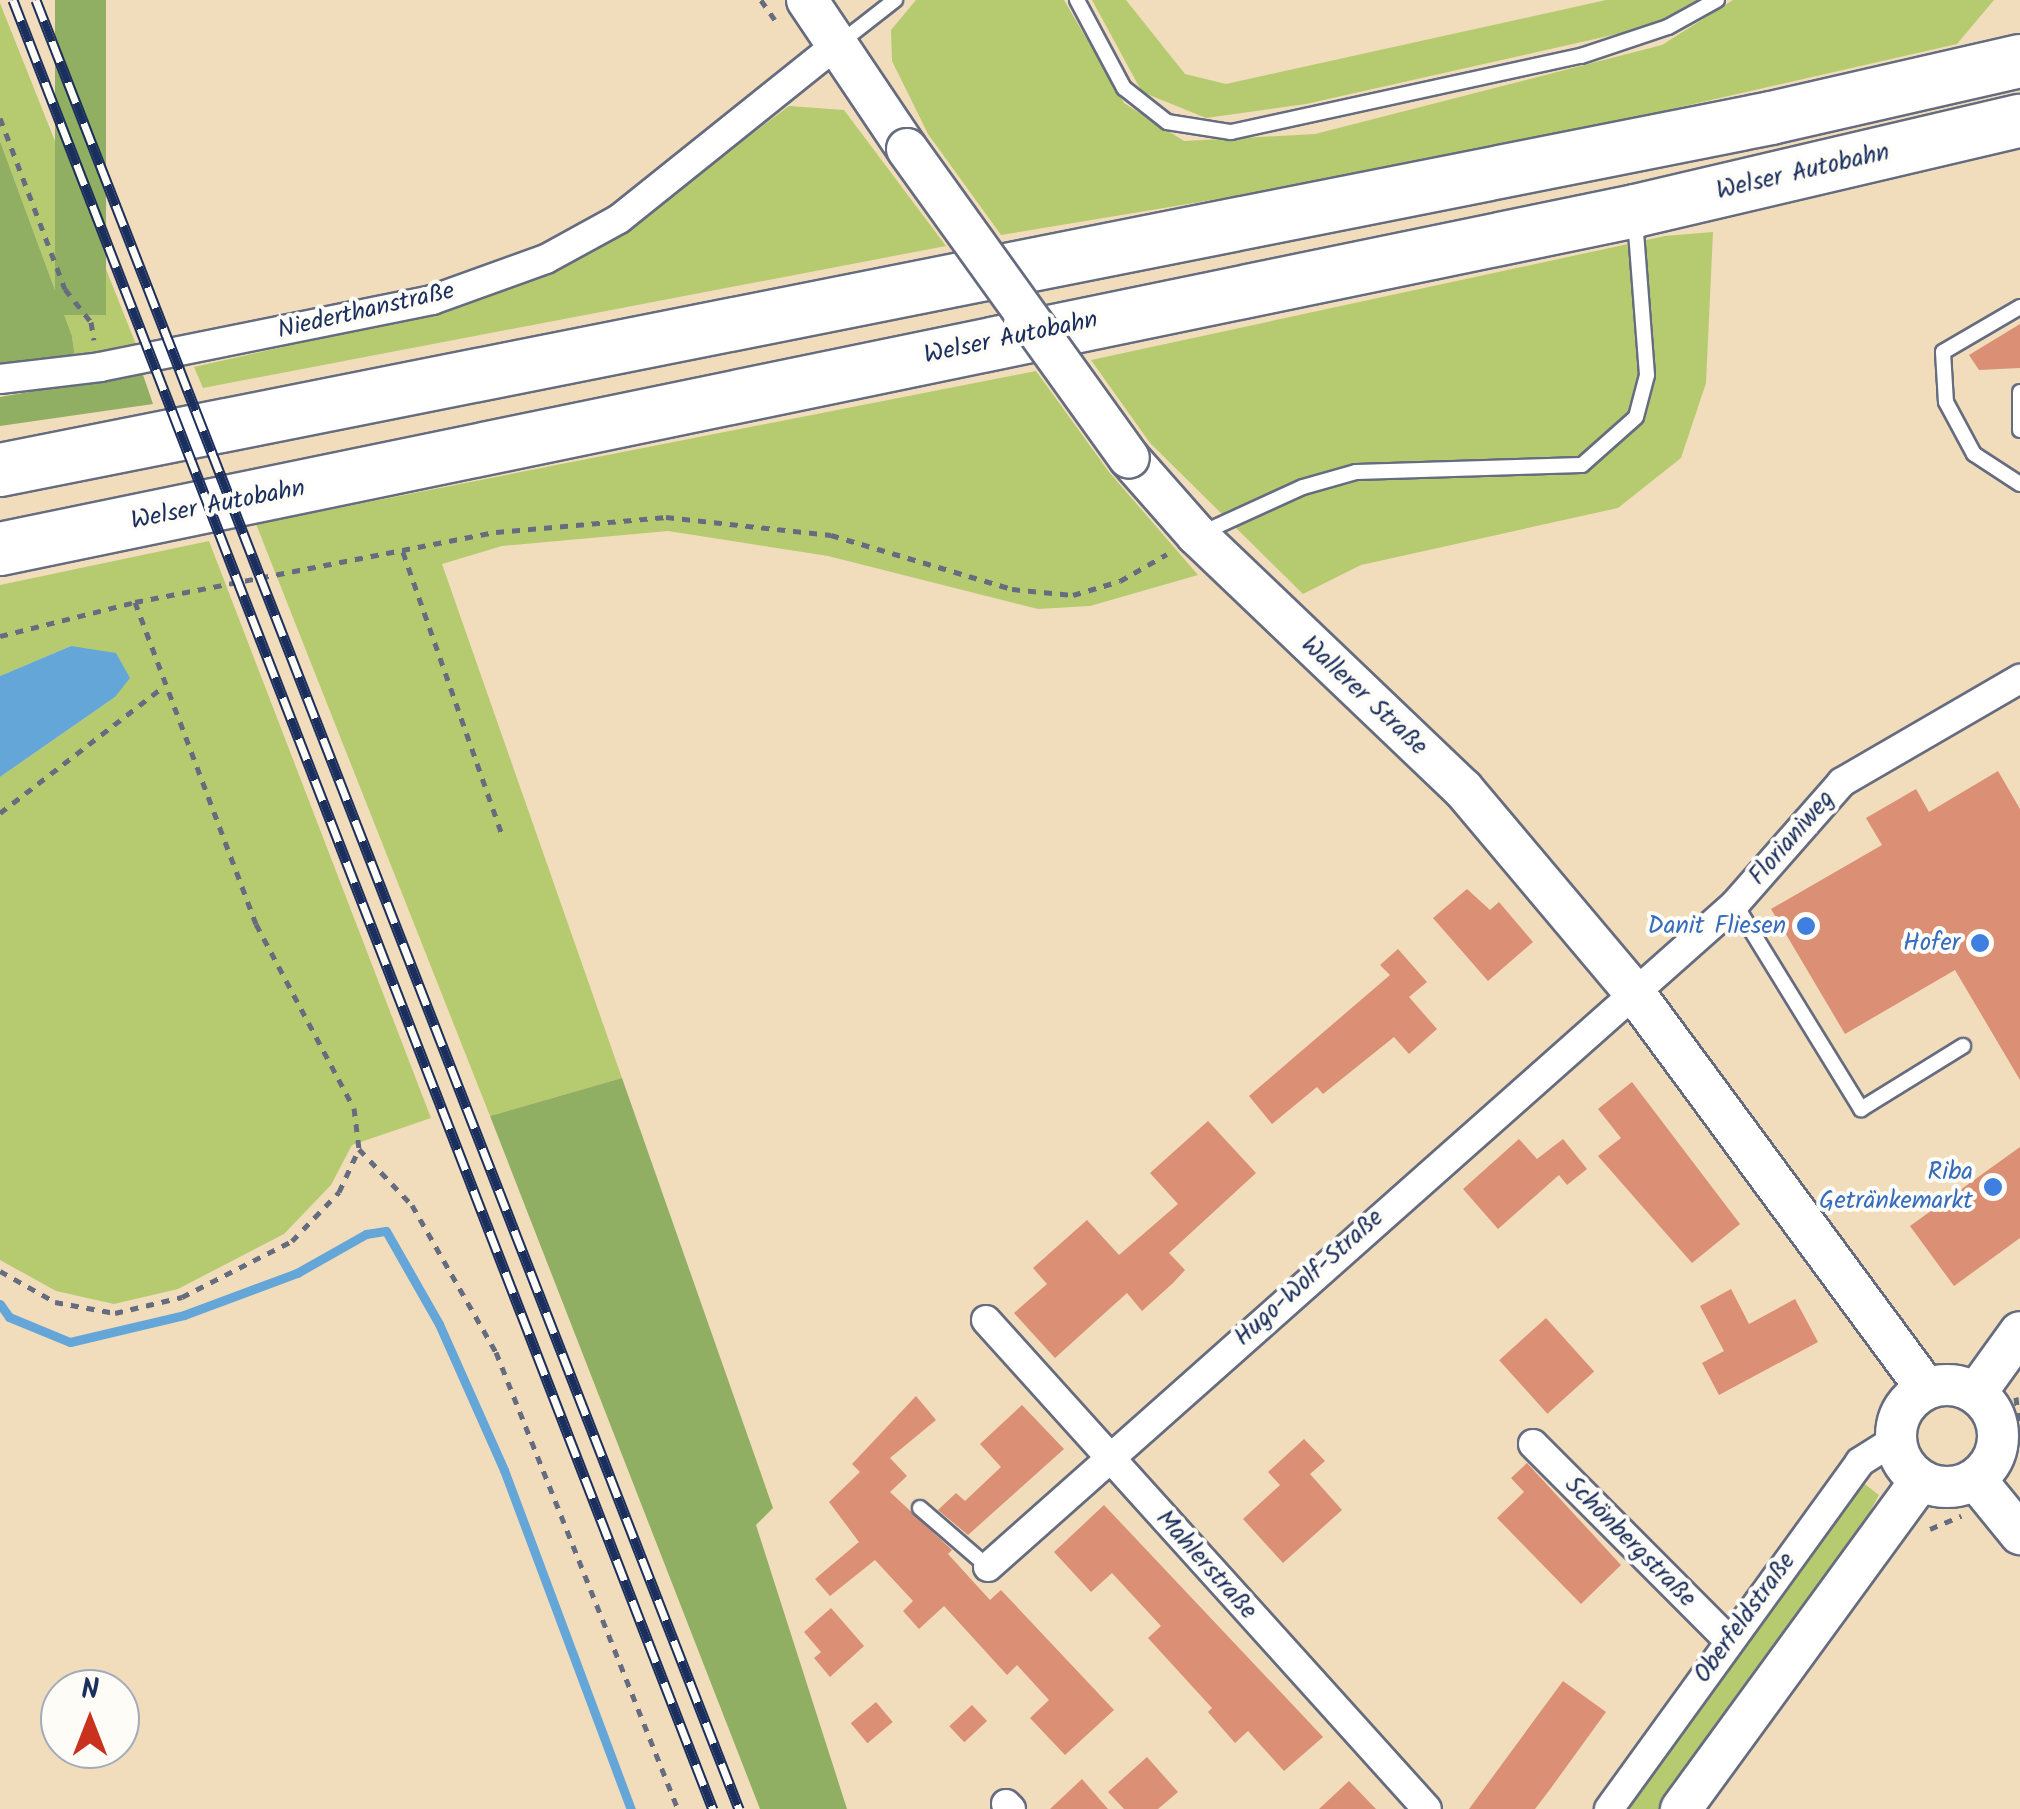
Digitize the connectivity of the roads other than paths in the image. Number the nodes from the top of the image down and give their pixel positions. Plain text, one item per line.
1 (807, 0) edge
2 (896, 0) edge
3 (1077, 0) edge
4 (1717, 0) edge
5 (839, 43) junction
6 (2020, 61) edge
7 (2020, 121) edge
8 (1634, 211) junction
9 (2020, 307) edge
10 (0, 380) edge
11 (2020, 392) edge
12 (2020, 430) edge
13 (0, 470) edge
14 (2020, 484) edge
15 (1197, 535) junction
16 (0, 550) edge
17 (2020, 679) edge
18 (1736, 904) junction
19 (1633, 991) junction
20 (1964, 1046) dead end
21 (986, 1320) dead end
22 (2020, 1332) edge
23 (1926, 1389) junction
24 (1976, 1393) junction
25 (1895, 1440) junction
26 (1533, 1444) dead end
27 (1108, 1456) junction
28 (1976, 1480) junction
29 (1920, 1481) junction
30 (920, 1508) dead end
31 (2020, 1534) edge
32 (988, 1567) joint
33 (1727, 1640) junction
34 (1427, 1809) edge
35 (1609, 1809) edge
36 (1681, 1809) edge

1 - 5 street, Wallerer Straße
2 - 5 lane
3 - 4 lane
5 - 10 street, Niederthanstraße
5 - 15 street, Wallerer Straße, bridge
6 - 13 highway
7 - 8 highway, Welser Autobahn
8 - 15 lane
8 - 16 highway, Welser Autobahn
9 - 14 lane
11 - 12 lane
15 - 19 street, Wallerer Straße
17 - 18 street, Florianiweg
18 - 19 street, Florianiweg
18 - 20 lane
19 - 23 street, Wallerer Straße
19 - 27 street, Hugo-Wolf-Straße
21 - 27 street, Mahlerstraße
22 - 24 street
23 - 24 street
23 - 25 street
24 - 28 street
25 - 29 street
25 - 33 street, Oberfeldstraße
26 - 33 street, Schönbergstraße
27 - 32 street, Hugo-Wolf-Straße
27 - 34 street, Mahlerstraße
28 - 29 street
28 - 31 street
29 - 36 street
30 - 32 lane
33 - 35 street, Oberfeldstraße

